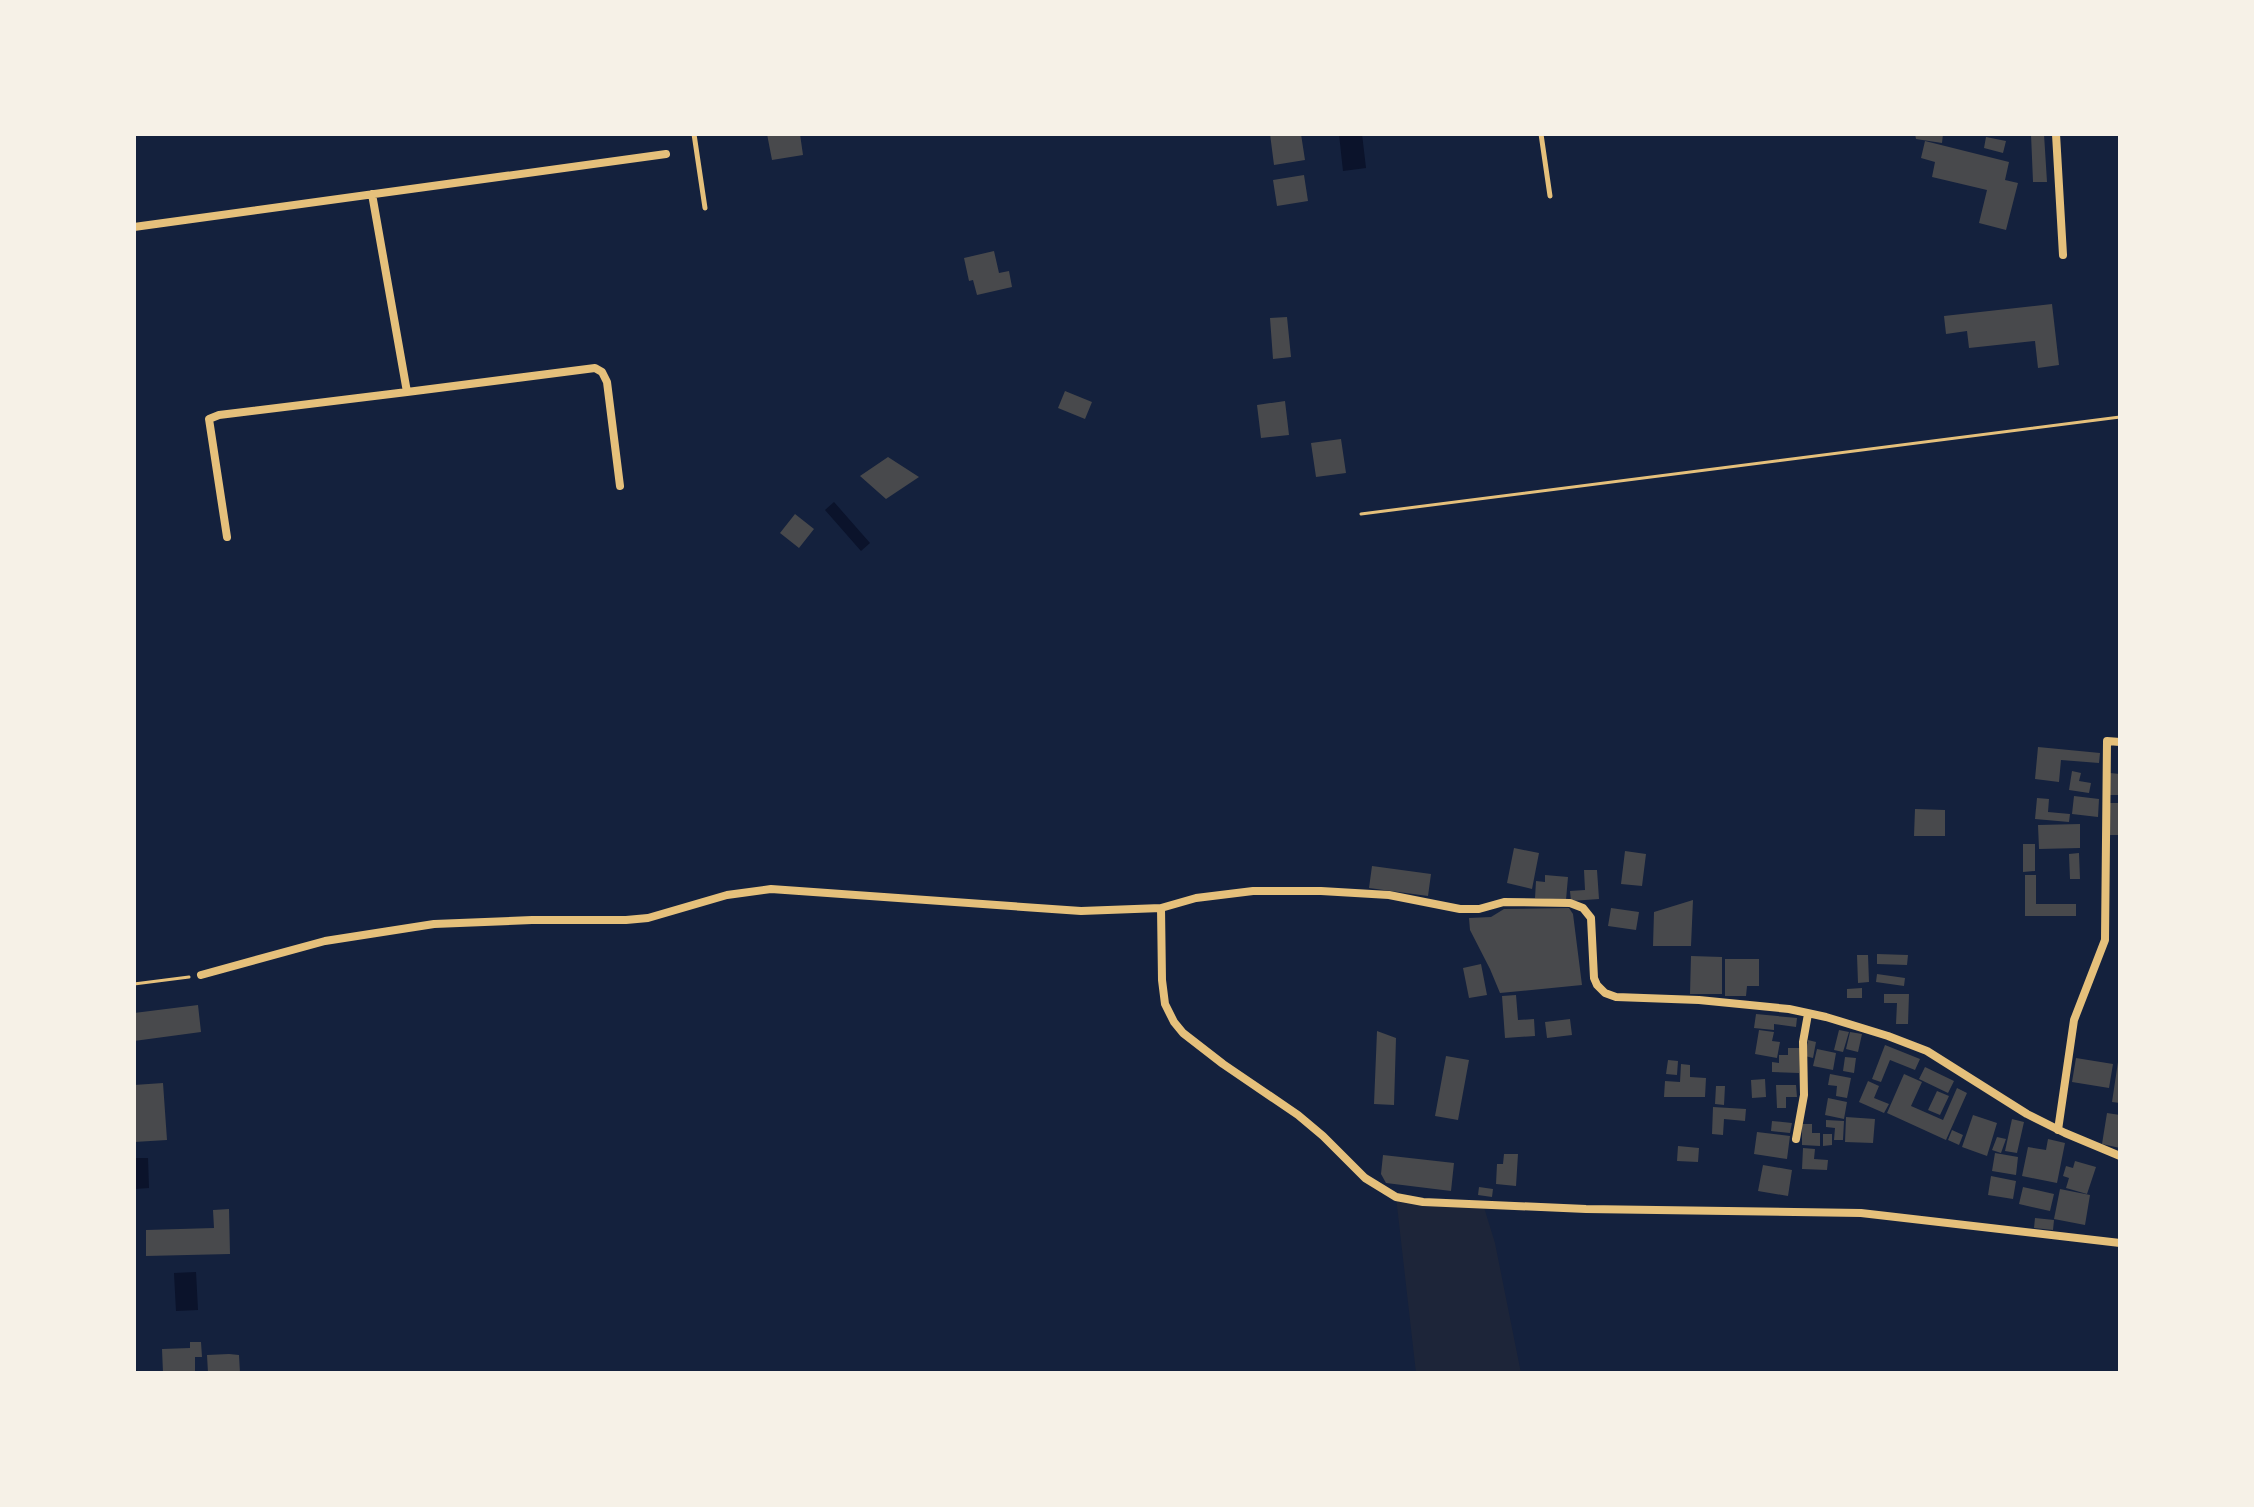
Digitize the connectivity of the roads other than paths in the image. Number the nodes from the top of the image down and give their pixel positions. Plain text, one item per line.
1 (694, 134) edge
2 (1541, 134) edge
3 (2056, 134) edge
4 (666, 154) dead end
5 (372, 194) junction
6 (1550, 196) dead end
7 (705, 208) dead end
8 (134, 227) edge
9 (2063, 255) dead end
10 (407, 392) junction
11 (620, 486) dead end
12 (227, 537) dead end
13 (2120, 742) edge
14 (1161, 908) junction
15 (201, 975) road end
16 (1808, 1014) junction
17 (2058, 1130) junction
18 (1796, 1139) dead end
19 (2120, 1156) edge
20 (2120, 1243) edge

1 - 7 lane
2 - 6 lane
3 - 9 street
4 - 5 street
5 - 8 street
5 - 10 street
10 - 11 street
10 - 12 street
13 - 17 street
14 - 15 street
14 - 16 street
14 - 20 street
16 - 17 street
16 - 18 street
17 - 19 street

